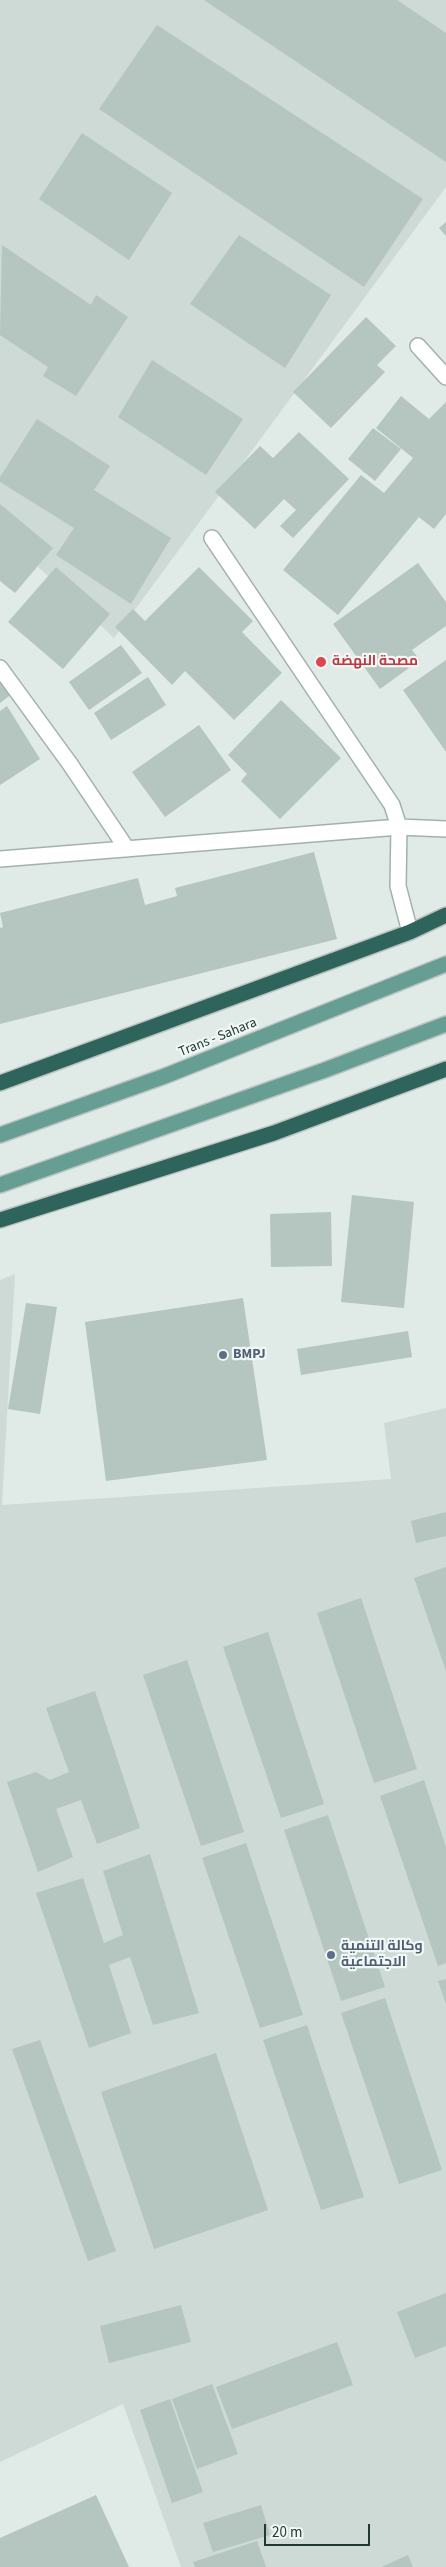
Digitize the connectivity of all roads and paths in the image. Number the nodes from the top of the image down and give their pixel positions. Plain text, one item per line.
1 (418, 346) dead end
2 (446, 377) edge
3 (212, 538) dead end
4 (0, 668) edge
5 (399, 827) junction
6 (446, 829) edge
7 (127, 849) junction
8 (0, 859) edge
9 (446, 914) edge
10 (410, 932) junction
11 (446, 964) edge
12 (446, 1024) edge
13 (444, 1072) edge
14 (0, 1083) edge
15 (0, 1135) edge
16 (0, 1185) edge
17 (0, 1220) edge

1 - 2 street
3 - 5 street
4 - 7 street
5 - 6 street
5 - 7 street
5 - 10 street
7 - 8 street
9 - 10 highway
10 - 14 highway
11 - 15 main road, Trans - Sahara
12 - 16 main road
13 - 17 highway

